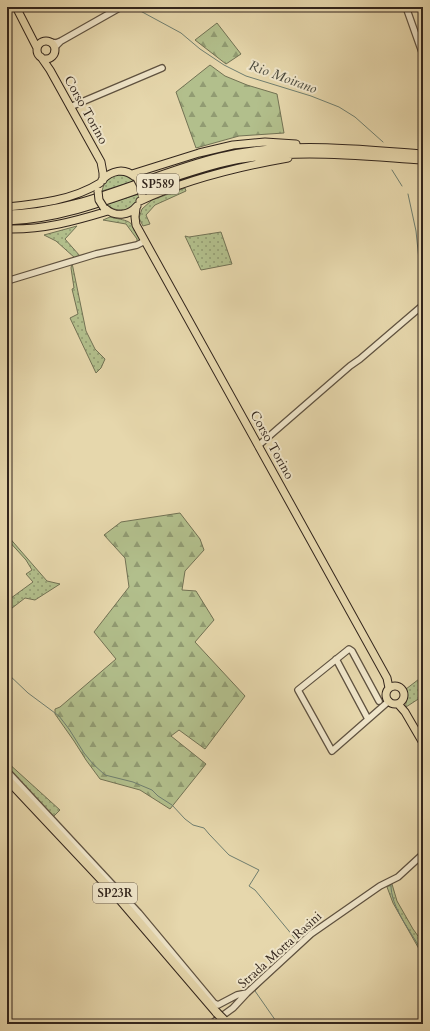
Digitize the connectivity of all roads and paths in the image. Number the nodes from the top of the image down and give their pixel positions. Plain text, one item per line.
1 (16, 7) edge
2 (121, 7) edge
3 (406, 7) edge
4 (28, 29) junction
5 (61, 41) junction
6 (42, 42) junction
7 (50, 42) junction
8 (37, 48) junction
9 (53, 54) junction
10 (423, 55) edge
11 (41, 57) junction
12 (162, 68) dead end
13 (50, 70) junction
14 (70, 107) junction
15 (306, 147) junction
16 (310, 154) junction
17 (423, 154) edge
18 (423, 160) edge
19 (101, 162) junction
20 (118, 171) junction
21 (134, 176) junction
22 (101, 181) junction
23 (141, 198) junction
24 (7, 207) edge
25 (136, 208) junction
26 (106, 210) junction
27 (7, 214) edge
28 (122, 215) junction
29 (7, 221) edge
30 (136, 225) junction
31 (7, 229) edge
32 (145, 241) junction
33 (7, 281) edge
34 (423, 305) edge
35 (259, 446) junction
36 (336, 659) junction
37 (392, 687) junction
38 (389, 701) junction
39 (379, 702) dead end
40 (400, 702) junction
41 (368, 719) junction
42 (423, 743) edge
43 (7, 771) edge
44 (7, 779) edge
45 (7, 785) edge
46 (423, 854) edge
47 (247, 993) junction
48 (214, 1018) edge
49 (224, 1023) edge

1 - 4 main road
2 - 5 street
3 - 10 street
4 - 6 main road
4 - 8 main road
5 - 7 street
5 - 9 street
6 - 7 main road
6 - 8 main road
7 - 9 main road
8 - 11 main road
9 - 11 main road
9 - 13 main road, Corso Torino
11 - 13 main road, Corso Torino
12 - 14 street
13 - 14 main road, Corso Torino
14 - 19 main road, Corso Torino
15 - 17 main road, SP589
15 - 21 main road
15 - 27 main road, SP589
16 - 18 main road, SP589
16 - 23 main road
16 - 29 main road, SP589
19 - 20 main road, Corso Torino
19 - 22 main road, Corso Torino
20 - 21 main road
20 - 22 main road
21 - 23 main road, bridge
22 - 24 main road
22 - 26 main road, bridge
23 - 25 main road
25 - 28 main road
25 - 30 main road
26 - 28 main road
26 - 31 main road
28 - 30 main road
30 - 32 main road, Corso Torino
32 - 33 street
32 - 35 main road, Corso Torino
34 - 35 street
35 - 37 main road, Corso Torino
36 - 39 street
36 - 41 street
36 - 41 street
37 - 38 main road
37 - 40 main road
38 - 40 main road
38 - 41 street
40 - 42 main road
43 - 47 street
44 - 48 highway, SP23R
45 - 48 highway, SP23R
46 - 47 street, Strada Motta Rasini
47 - 48 street, Strada Motta Rasini
48 - 49 highway, SP23R, bridge

